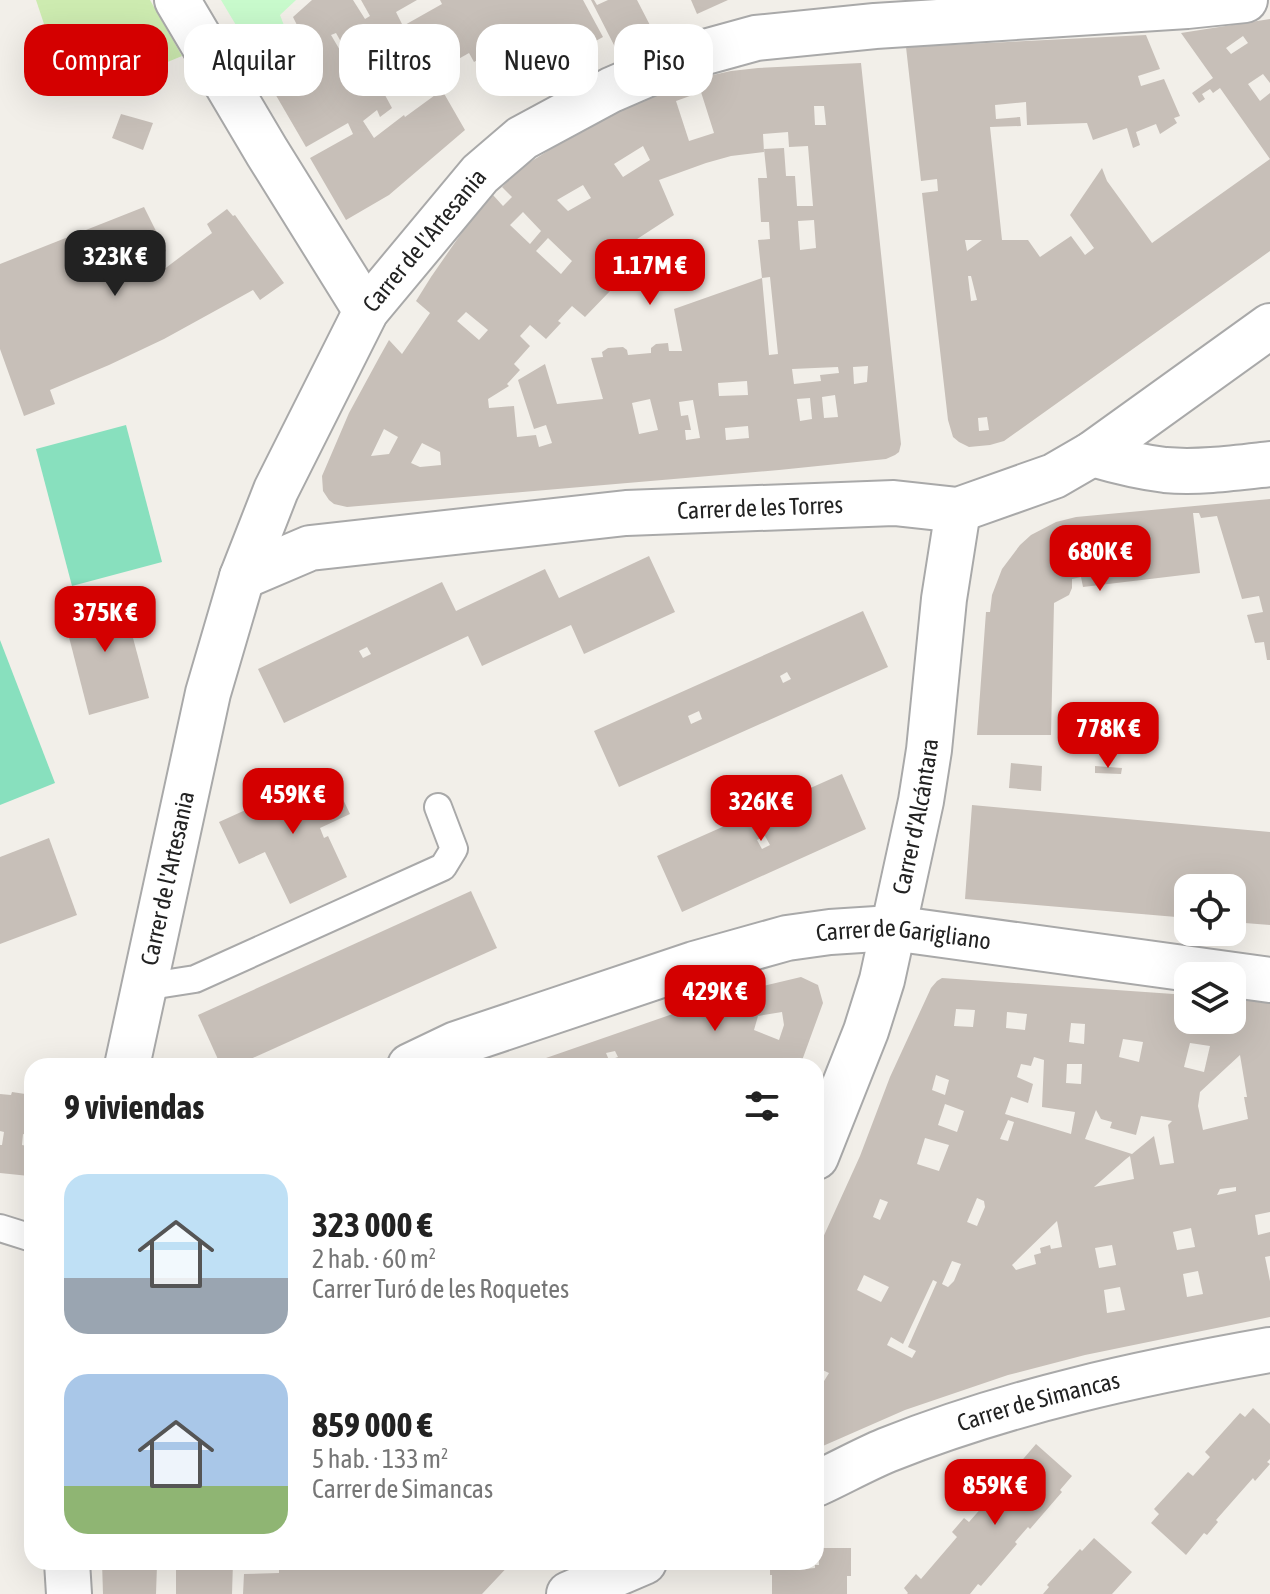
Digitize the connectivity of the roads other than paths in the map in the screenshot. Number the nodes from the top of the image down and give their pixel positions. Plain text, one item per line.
1 (177, 0) edge
2 (1245, 0) edge
3 (366, 311) junction
4 (1270, 326) edge
5 (1092, 454) junction
6 (1270, 464) edge
7 (958, 510) junction
8 (242, 577) junction
9 (438, 807) dead end
10 (892, 928) junction
11 (1270, 980) edge
12 (145, 984) junction
13 (129, 1058) edge
14 (427, 1058) edge
15 (824, 1137) edge
16 (1, 1233) edge
17 (24, 1237) edge
18 (1270, 1350) edge
19 (824, 1480) edge
20 (68, 1570) edge
21 (572, 1570) edge
22 (625, 1570) edge
23 (69, 1594) edge
24 (555, 1594) edge
25 (569, 1594) edge

1 - 3 street
2 - 3 street, Carrer de l'Artesania
3 - 8 street, Carrer de l'Artesania
4 - 5 street, Carrer de les Torres
5 - 6 street
5 - 7 street, Carrer de les Torres
7 - 8 street, Carrer de les Torres
7 - 10 street, Carrer d'Alcántara
8 - 12 street, Carrer de l'Artesania
9 - 12 lane
10 - 11 street, Carrer de Garigliano
10 - 14 street, Carrer de Garigliano
10 - 15 street, Carrer d'Alcántara
12 - 13 street, Carrer de l'Artesania
16 - 17 lane
18 - 19 street, Carrer de Simancas
20 - 23 street
21 - 24 street
22 - 25 street

